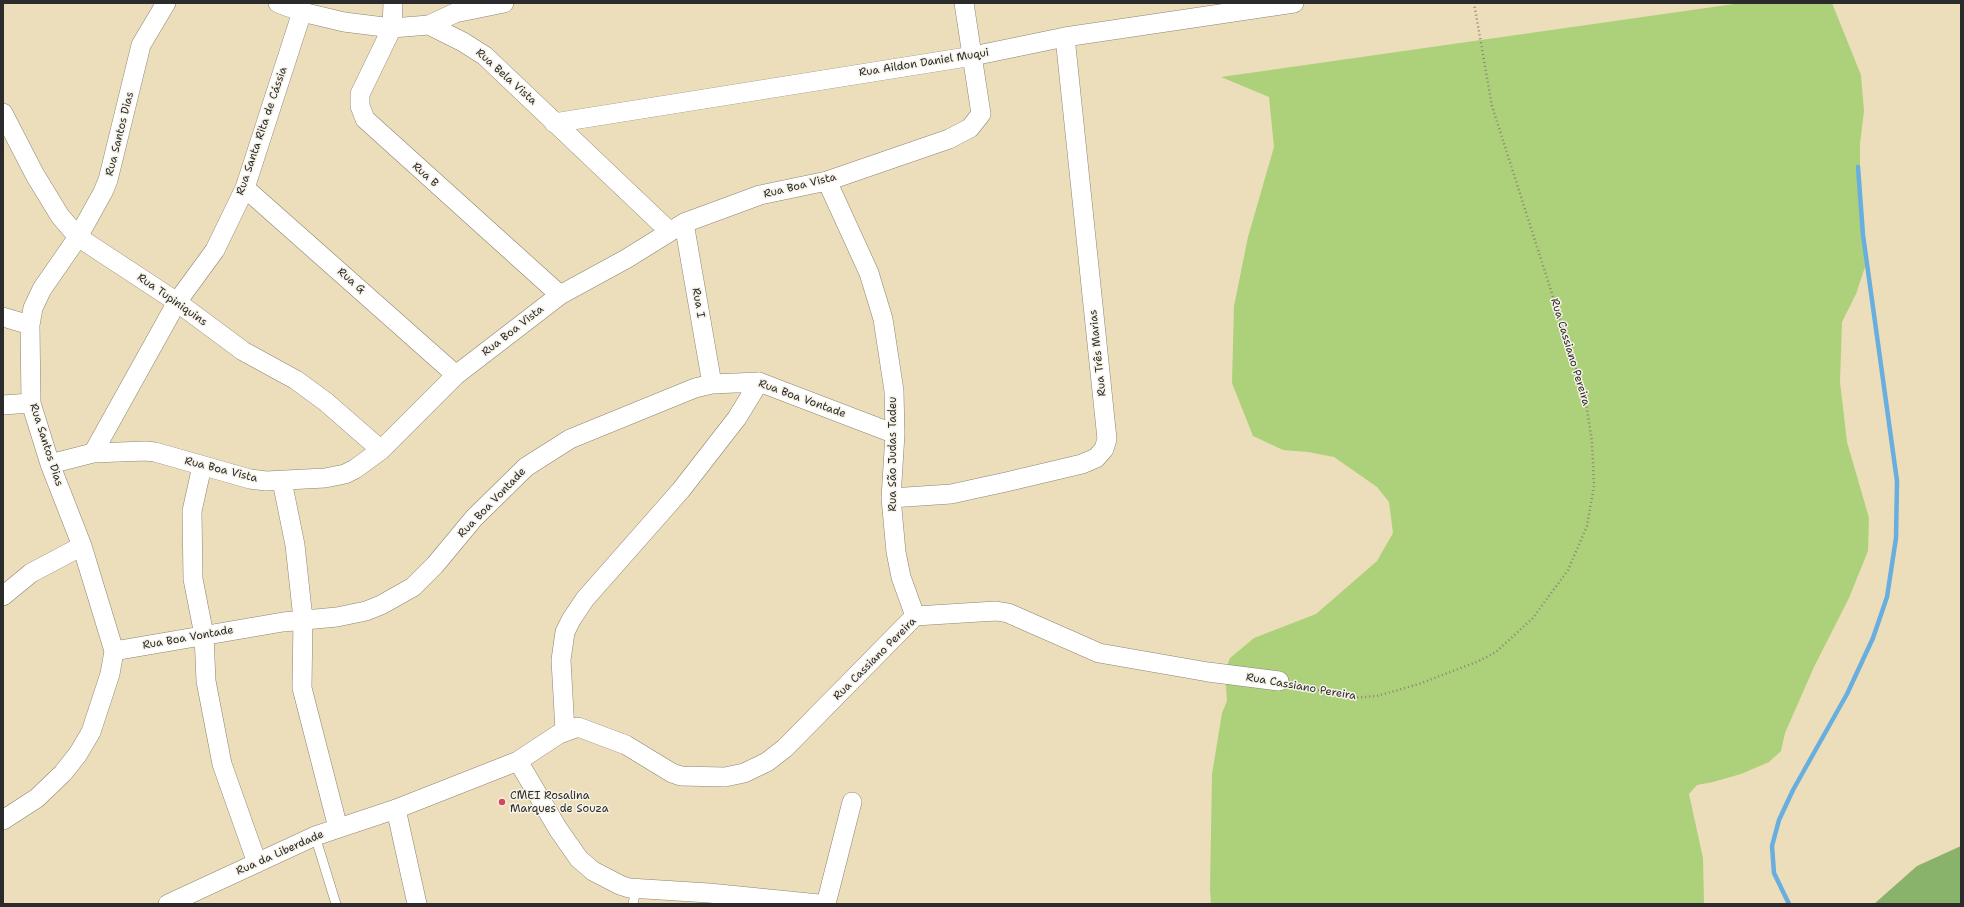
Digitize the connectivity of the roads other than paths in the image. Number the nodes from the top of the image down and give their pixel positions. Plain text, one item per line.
1 (166, 3) edge
2 (278, 3) edge
3 (393, 3) edge
4 (504, 3) edge
5 (964, 3) edge
6 (1294, 3) edge
7 (302, 12) junction
8 (429, 25) junction
9 (392, 28) junction
10 (1065, 37) junction
11 (973, 56) junction
12 (3, 113) edge
13 (554, 123) junction
14 (827, 181) junction
15 (245, 188) junction
16 (676, 227) junction
17 (78, 237) junction
18 (560, 295) junction
19 (177, 302) junction
20 (3, 317) edge
21 (30, 325) junction
22 (456, 375) junction
23 (759, 382) junction
24 (712, 384) junction
25 (31, 403) junction
26 (3, 405) edge
27 (895, 434) junction
28 (381, 450) junction
29 (93, 452) junction
30 (50, 464) junction
31 (202, 466) junction
32 (282, 481) junction
33 (891, 498) junction
34 (82, 546) junction
35 (3, 596) edge
36 (915, 616) junction
37 (303, 619) junction
38 (204, 635) junction
39 (114, 651) junction
40 (1279, 680) road end
41 (565, 731) junction
42 (518, 761) junction
43 (852, 802) dead end
44 (396, 809) junction
45 (3, 820) edge
46 (338, 828) junction
47 (315, 836) junction
48 (257, 863) junction
49 (634, 896) edge
50 (168, 904) edge
51 (336, 904) edge
52 (418, 904) edge
53 (819, 904) edge
54 (826, 904) edge

1 - 17 street, Rua Santos Dias
2 - 7 street
3 - 9 street
4 - 8 street
5 - 11 street
6 - 10 street, Rua Aildon Daniel Muqui
7 - 9 street
7 - 15 street, Rua Santa Rita de Cássia
8 - 9 street
8 - 13 street, Rua Bela Vista
9 - 18 street, Rua B
10 - 11 street, Rua Aildon Daniel Muqui
10 - 33 street, Rua Três Marias
11 - 13 street, Rua Aildon Daniel Muqui
11 - 14 street, Rua Boa Vista
12 - 17 street, Rua Tupiniquins
13 - 16 street, Rua Bela Vista
14 - 16 street, Rua Boa Vista
14 - 27 street, Rua São Judas Tadeu
15 - 19 street, Rua Santa Rita de Cássia
15 - 22 street, Rua G
16 - 18 street, Rua Boa Vista
16 - 24 street, Rua I
17 - 19 street, Rua Tupiniquins
17 - 21 street, Rua Santos Dias
18 - 22 street, Rua Boa Vista
19 - 28 street, Rua Tupiniquins
19 - 29 street, Rua Santa Rita de Cássia
20 - 21 street
21 - 25 street, Rua Santos Dias
22 - 28 street, Rua Boa Vista
23 - 24 street, Rua Boa Vontade
23 - 27 street, Rua Boa Vontade
23 - 41 street
24 - 37 street, Rua Boa Vontade
25 - 26 street
25 - 30 street, Rua Santos Dias
27 - 33 street, Rua São Judas Tadeu
28 - 32 street, Rua Boa Vista
29 - 30 street, Rua Boa Vista
29 - 31 street, Rua Boa Vista
30 - 34 street, Rua Santos Dias
31 - 32 street, Rua Boa Vista
31 - 38 street
32 - 37 street
33 - 36 street, Rua São Judas Tadeu
34 - 35 street
34 - 39 street, Rua Santos Dias
36 - 40 street, Rua Cassiano Pereira
36 - 41 street, Rua Cassiano Pereira
37 - 38 street, Rua Boa Vontade
37 - 46 street
38 - 39 street, Rua Boa Vontade
38 - 48 street
39 - 45 street, Rua Santos Dias
41 - 42 street, Rua Cassiano Pereira
42 - 44 street, Rua da Liberdade
42 - 49 street
43 - 54 street
44 - 46 street, Rua da Liberdade
44 - 52 street
46 - 47 street, Rua da Liberdade
47 - 48 street, Rua da Liberdade
47 - 51 lane
48 - 50 street, Rua da Liberdade
49 - 53 street

